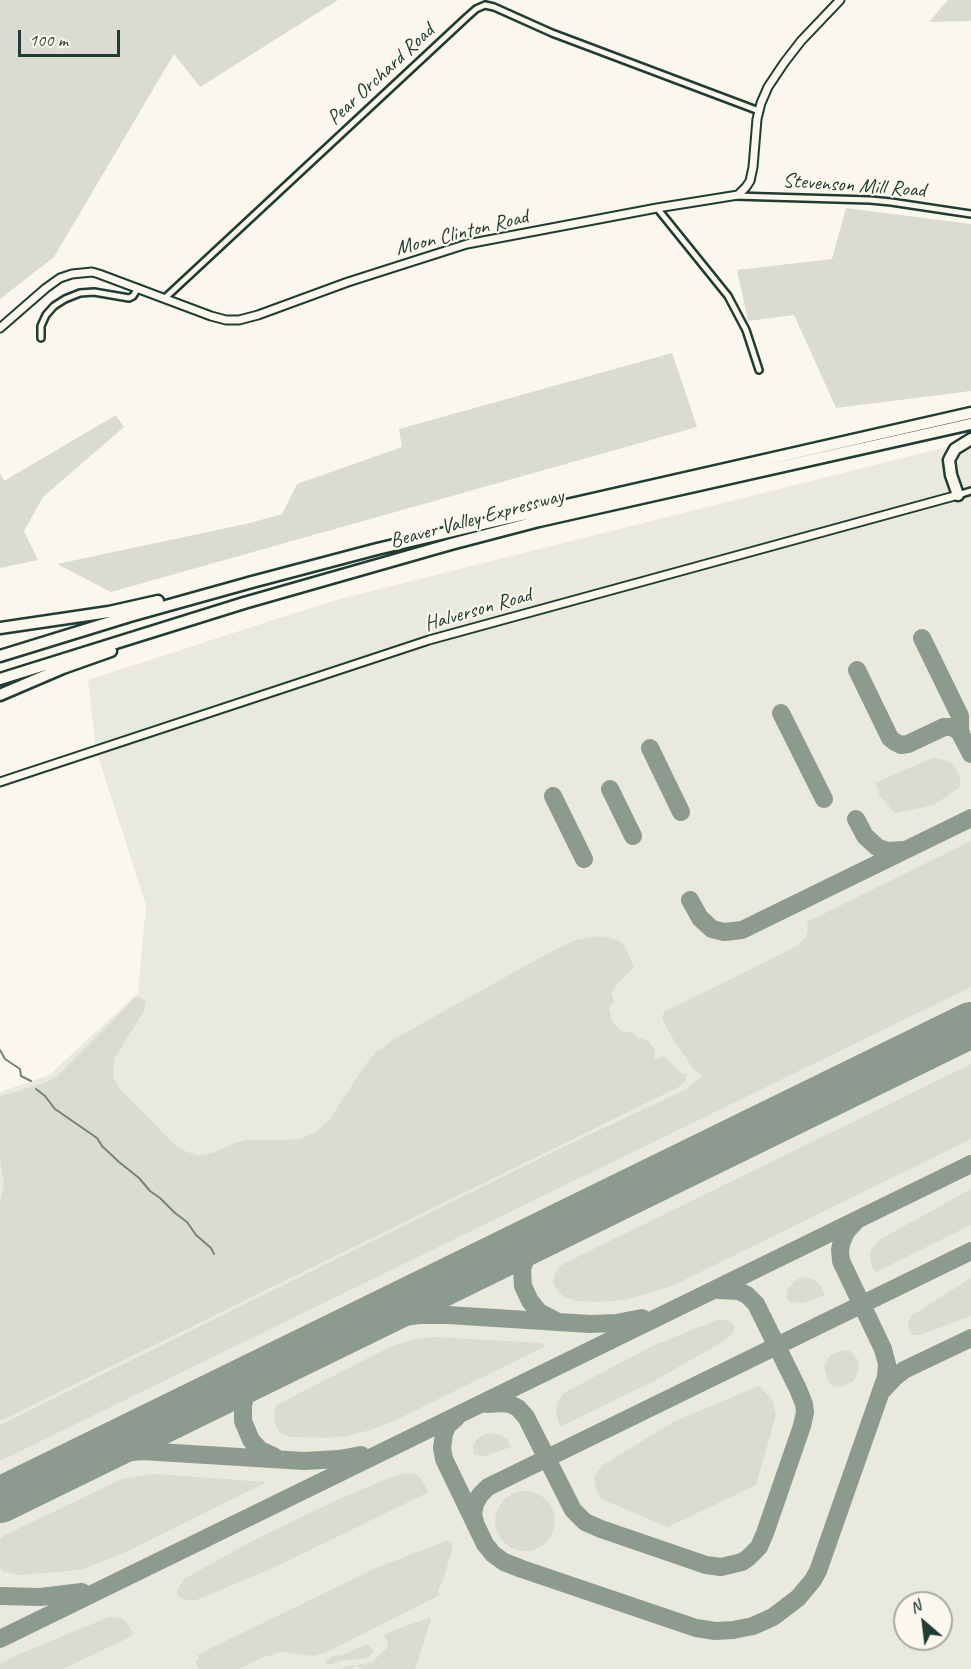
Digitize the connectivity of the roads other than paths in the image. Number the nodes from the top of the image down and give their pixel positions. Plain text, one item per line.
1 (840, 0) edge
2 (759, 111) junction
3 (734, 196) junction
4 (657, 208) junction
5 (971, 214) edge
6 (138, 288) junction
7 (165, 298) junction
8 (0, 328) edge
9 (41, 338) dead end
10 (759, 370) dead end
11 (971, 413) edge
12 (971, 424) edge
13 (971, 439) edge
14 (971, 491) edge
15 (958, 495) junction
16 (252, 582) junction
17 (280, 592) junction
18 (0, 628) edge
19 (0, 656) edge
20 (0, 679) edge
21 (0, 695) edge
22 (0, 782) edge

1 - 2 street
2 - 3 street
2 - 7 street, Pear Orchard Road
3 - 4 street, Moon Clinton Road
3 - 5 street, Stevenson Mill Road
4 - 7 street, Moon Clinton Road
4 - 10 street
6 - 7 street, Moon Clinton Road
6 - 8 street, Moon Clinton Road
6 - 9 street
11 - 16 highway, Beaver Valley Expressway
12 - 17 highway, Beaver Valley Expressway
13 - 15 highway
14 - 15 street, Halverson Road
15 - 22 street, Halverson Road
16 - 18 highway
16 - 19 highway, Beaver Valley Expressway
17 - 20 highway, Beaver Valley Expressway
17 - 21 highway

